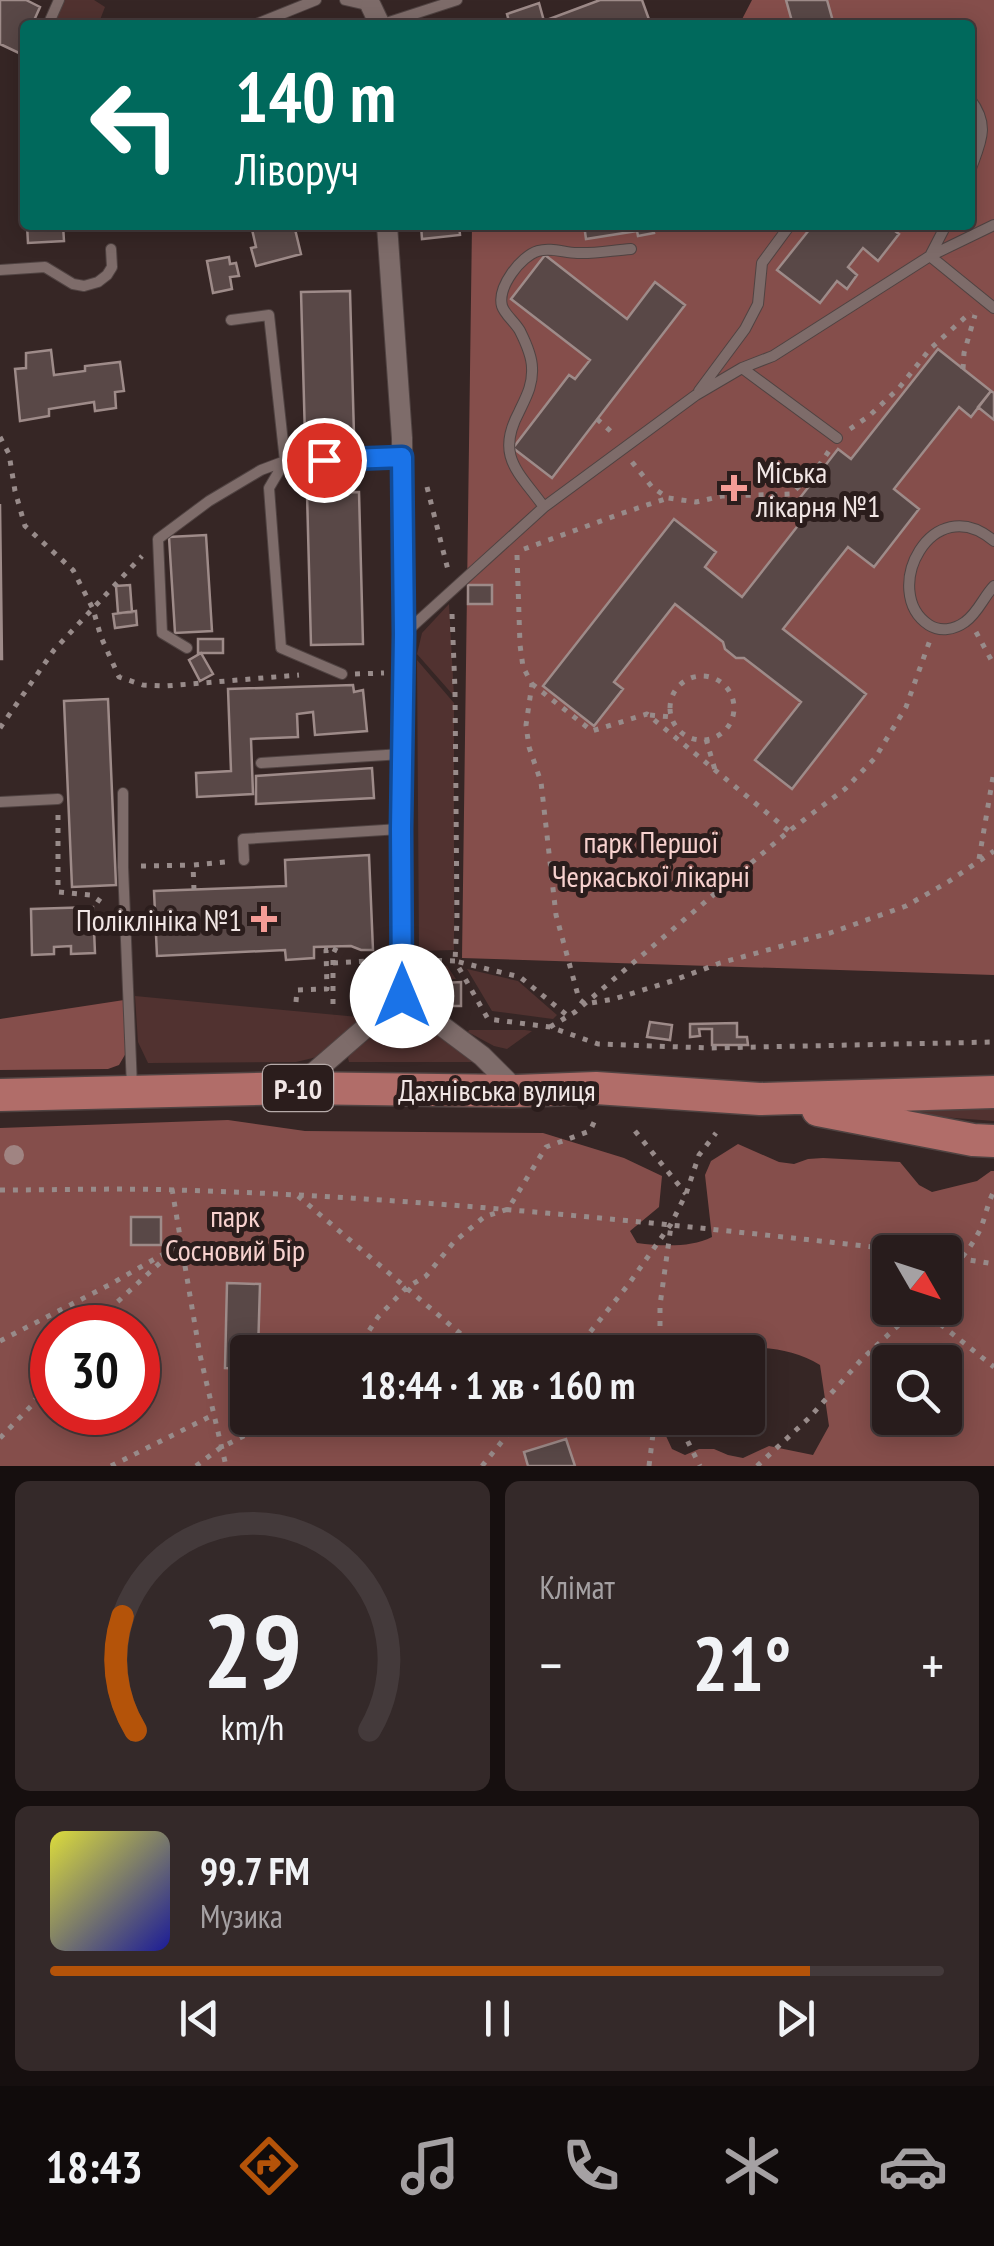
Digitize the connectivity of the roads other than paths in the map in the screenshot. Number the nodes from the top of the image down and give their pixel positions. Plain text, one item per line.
1 (316, 0) edge
2 (345, 0) edge
3 (458, 0) edge
4 (377, 19) edge
5 (266, 20) edge
6 (975, 106) edge
7 (975, 156) edge
8 (994, 225) edge
9 (387, 230) edge
10 (786, 230) edge
11 (943, 230) edge
12 (631, 248) dead end
13 (111, 249) dead end
14 (930, 256) junction
15 (0, 270) edge
16 (994, 308) edge
17 (231, 320) dead end
18 (742, 368) junction
19 (696, 395) junction
20 (837, 438) road end
21 (402, 457) junction
22 (285, 461) junction
23 (544, 508) junction
24 (994, 541) edge
25 (994, 586) edge
26 (404, 634) junction
27 (188, 648) dead end
28 (342, 674) dead end
29 (403, 754) junction
30 (262, 763) dead end
31 (123, 792) dead end
32 (58, 799) road end
33 (0, 802) edge
34 (401, 829) junction
35 (244, 860) road end
36 (402, 996) junction
37 (296, 1088) junction
38 (517, 1091) junction
39 (994, 1092) edge
40 (132, 1093) junction
41 (0, 1094) edge
42 (760, 1099) junction
43 (994, 1141) edge

1 - 5 lane
2 - 4 lane
3 - 4 lane
6 - 7 lane
8 - 14 lane
9 - 21 street
10 - 19 lane
11 - 14 lane
12 - 23 lane
13 - 15 lane
14 - 16 lane
14 - 18 lane
17 - 22 lane
18 - 19 lane
18 - 20 lane
19 - 23 lane
21 - 22 lane
21 - 26 street
22 - 27 lane
22 - 28 lane
23 - 26 lane
24 - 25 lane
26 - 29 street
29 - 30 lane
29 - 34 street
31 - 40 lane
32 - 33 lane
34 - 35 lane
34 - 36 street
36 - 37 street
36 - 38 street
37 - 38 main road, Дахнівська вулиця / Р-10
37 - 40 main road, Дахнівська вулиця / Р-10
38 - 42 main road, Дахнівська вулиця / Р-10
39 - 42 main road, Дахнівська вулиця / Р-10
40 - 41 main road, Дахнівська вулиця / Р-10
42 - 43 main road

